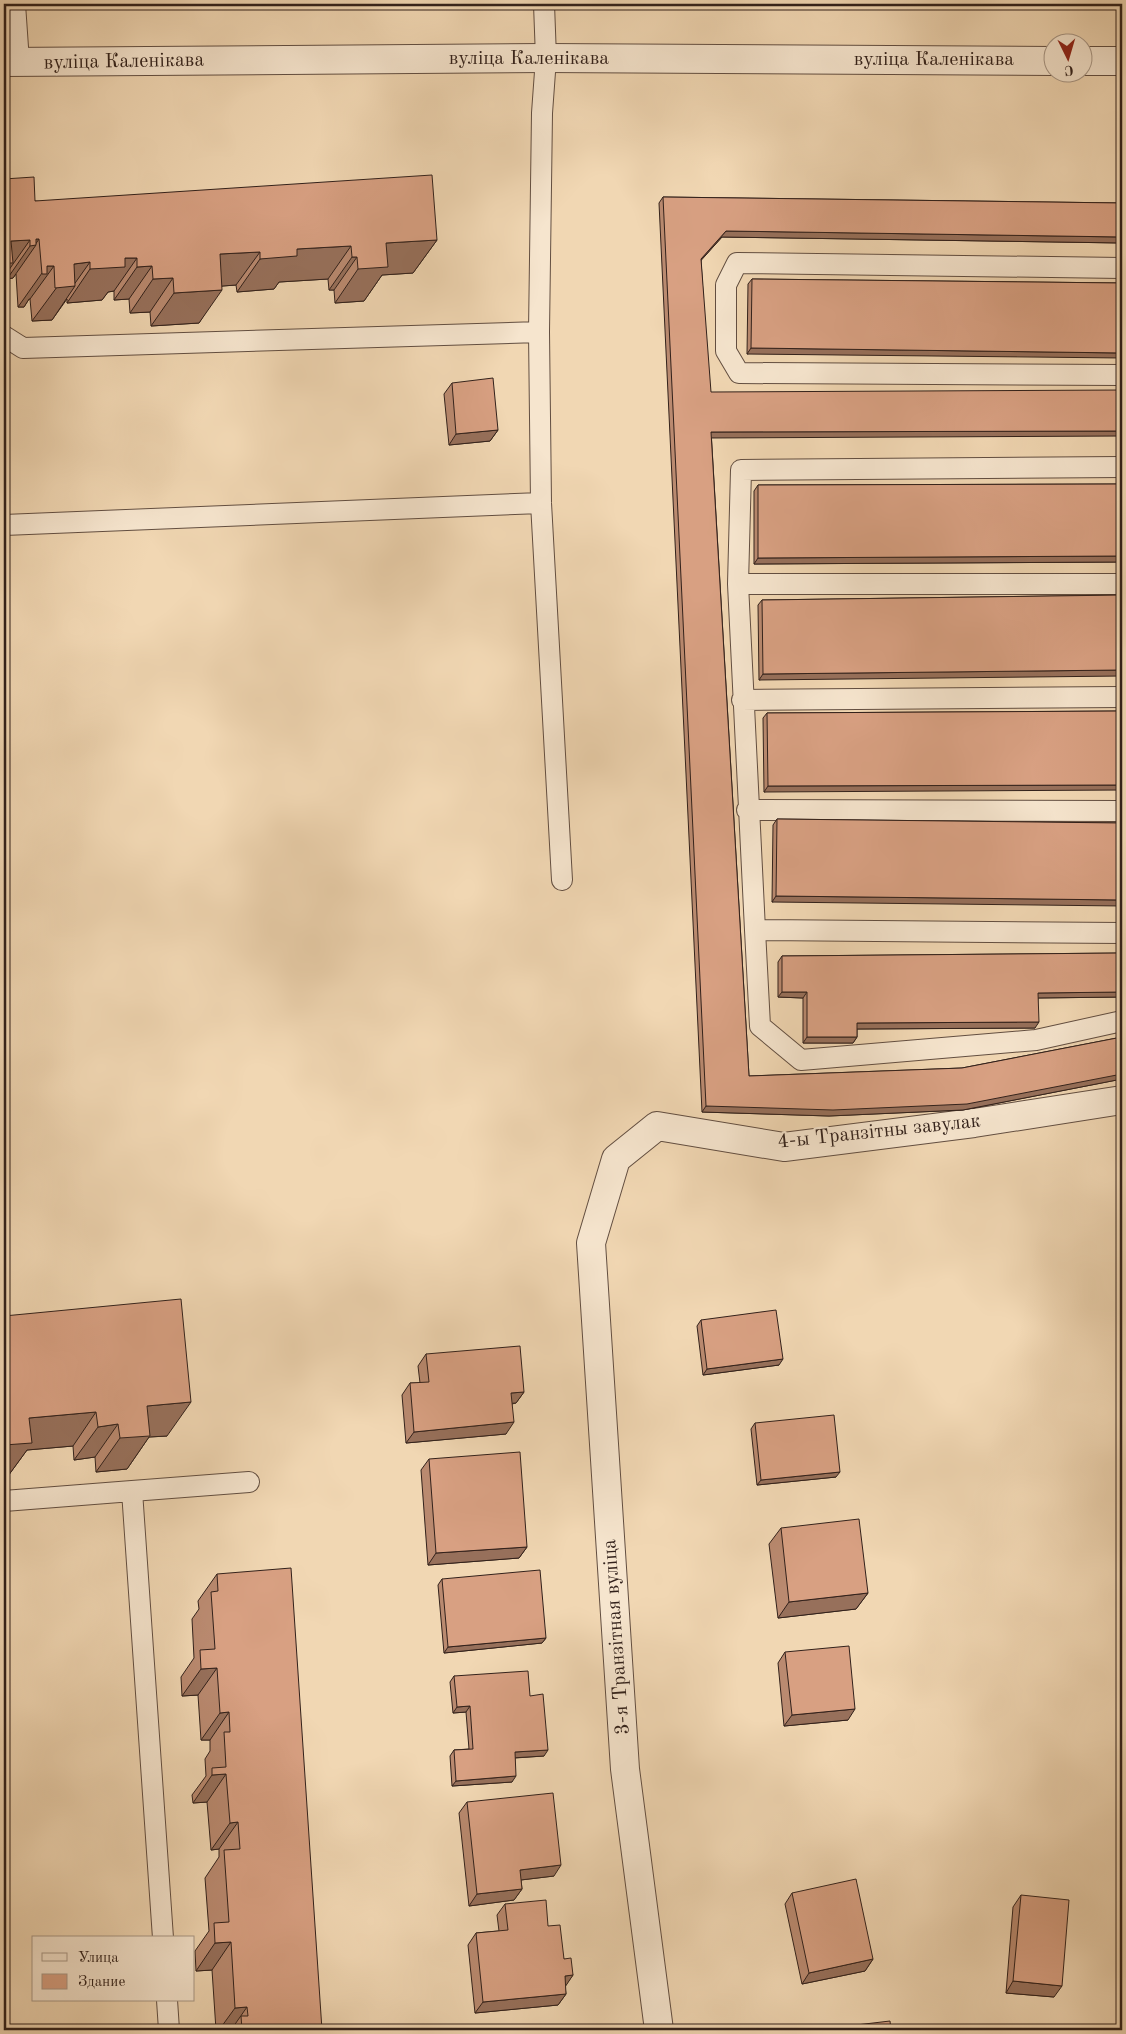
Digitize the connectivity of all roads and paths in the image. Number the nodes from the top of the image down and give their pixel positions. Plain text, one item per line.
1 (15, 4) edge
2 (544, 4) edge
3 (546, 58) junction
4 (1044, 61) edge
5 (1094, 61) edge
6 (1122, 61) edge
7 (12, 62) edge
8 (1122, 268) edge
9 (539, 332) junction
10 (4, 336) edge
11 (1122, 375) edge
12 (1122, 467) edge
13 (541, 503) junction
14 (4, 525) edge
15 (738, 584) junction
16 (1122, 584) edge
17 (1122, 698) edge
18 (742, 700) junction
19 (747, 810) junction
20 (1122, 812) edge
21 (562, 880) dead end
22 (755, 930) junction
23 (1122, 933) edge
24 (1122, 1021) edge
25 (1122, 1100) edge
26 (591, 1243) joint
27 (249, 1482) dead end
28 (132, 1492) junction
29 (4, 1501) edge
30 (163, 1936) edge
31 (167, 2002) edge
32 (169, 2030) edge
33 (659, 2030) edge

1 - 7 lane
2 - 3 lane
3 - 4 street, вуліца Каленікава
3 - 7 street, вуліца Каленікава
3 - 9 lane
5 - 6 street
8 - 11 lane
9 - 10 lane
9 - 13 lane
12 - 15 lane
13 - 14 lane
13 - 21 lane
15 - 16 lane
15 - 18 lane
17 - 18 lane
18 - 19 lane
19 - 20 lane
19 - 22 lane
22 - 23 lane
22 - 24 lane
25 - 26 street, 4-ы Транзітны завулак
26 - 33 street, 3-я Транзітная вуліца
27 - 28 lane
28 - 29 lane
28 - 30 lane
31 - 32 lane

